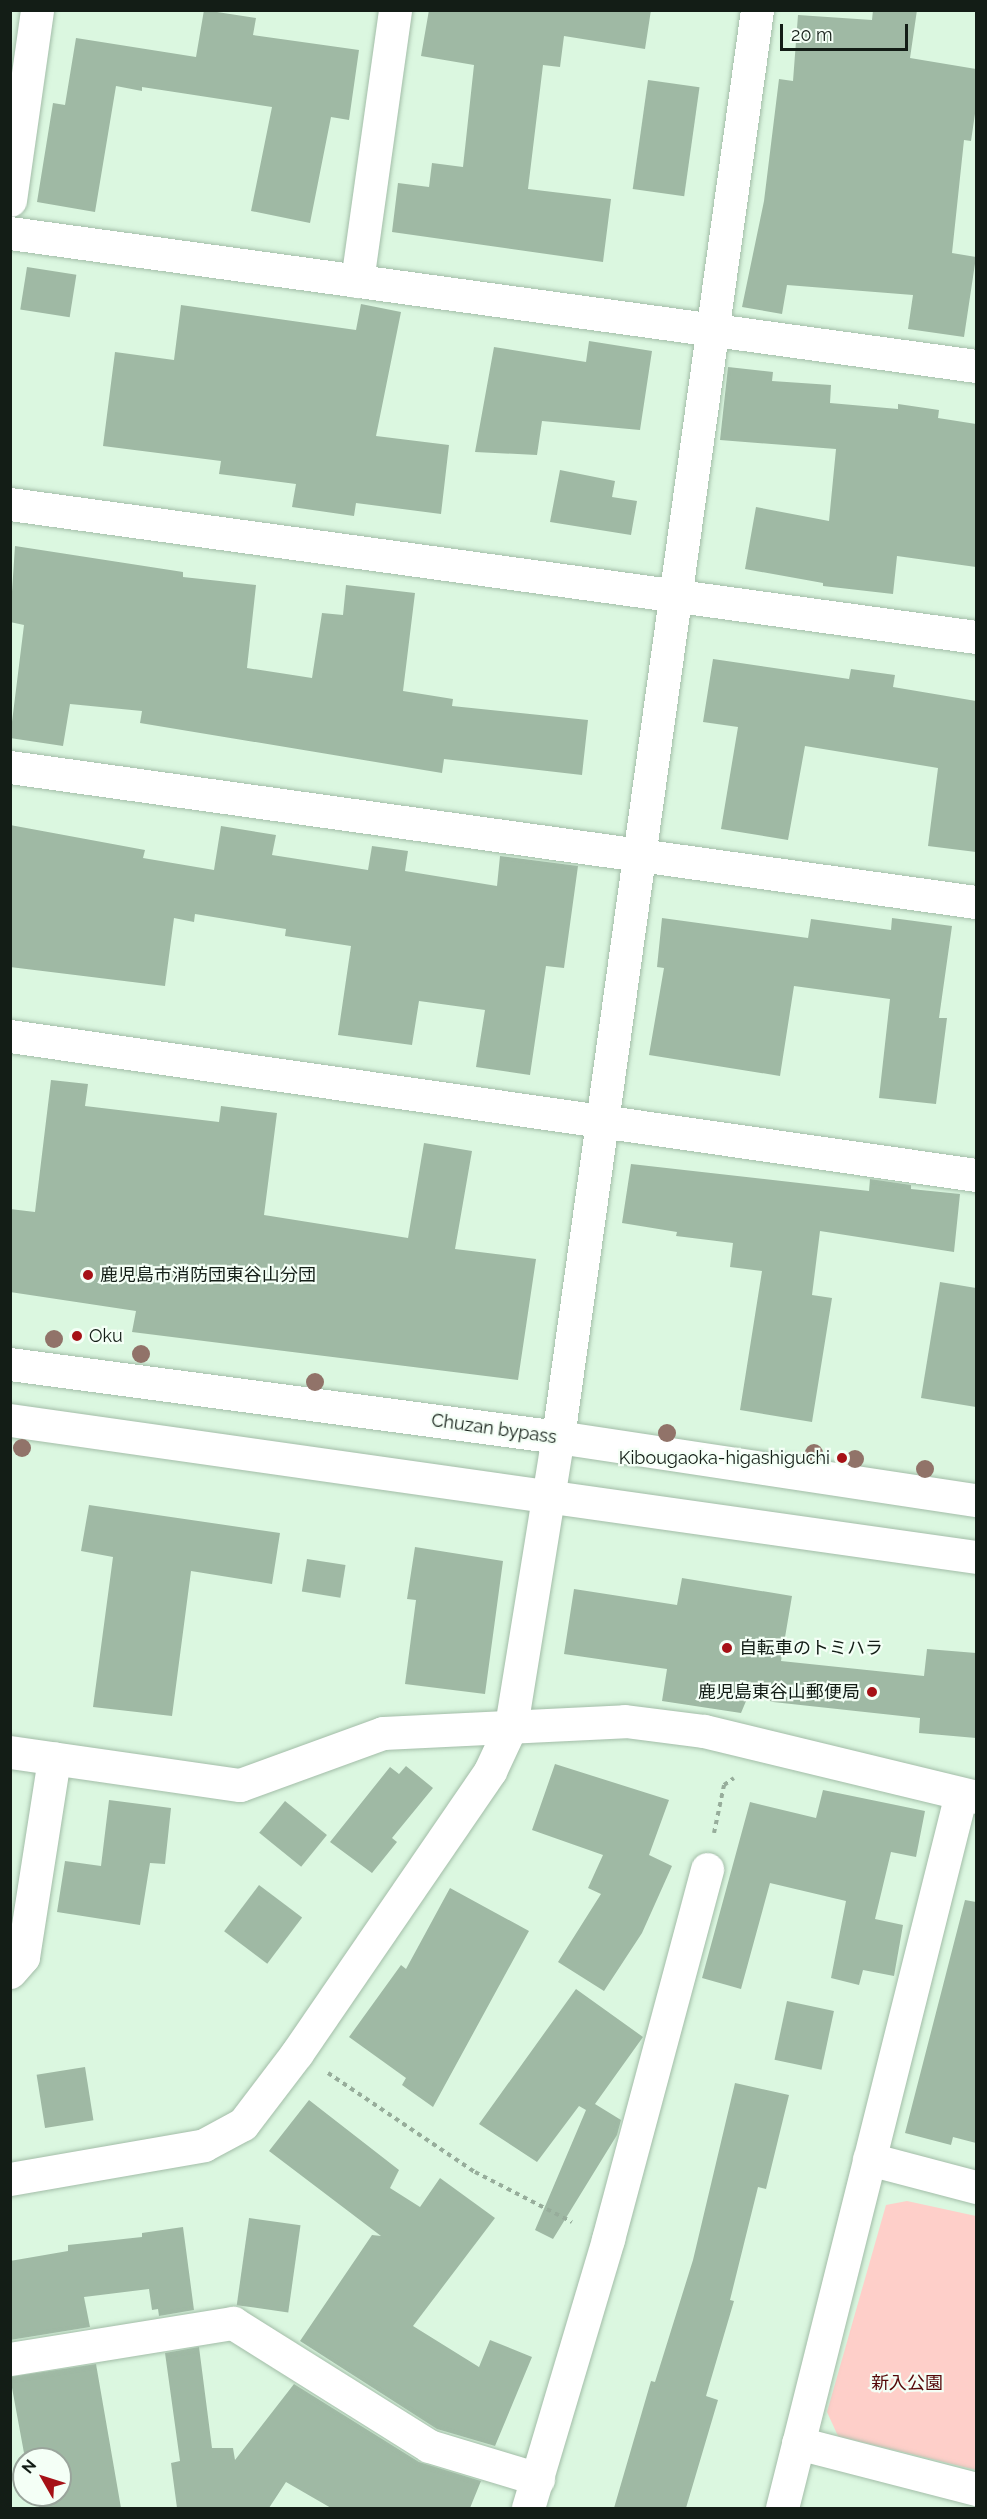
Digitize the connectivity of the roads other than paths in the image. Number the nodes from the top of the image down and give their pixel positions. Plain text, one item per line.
1 (37, 10) edge
2 (395, 10) edge
3 (757, 10) edge
4 (10, 200) edge
5 (10, 233) edge
6 (357, 281) junction
7 (711, 329) junction
8 (976, 363) edge
9 (10, 504) edge
10 (674, 596) junction
11 (976, 637) edge
12 (10, 767) edge
13 (638, 855) junction
14 (976, 902) edge
15 (10, 1036) edge
16 (602, 1121) junction
17 (976, 1175) edge
18 (10, 1364) edge
19 (10, 1420) edge
20 (558, 1437) junction
21 (550, 1497) junction
22 (976, 1500) edge
23 (976, 1557) edge
24 (511, 1726) junction
25 (10, 1752) edge
26 (54, 1758) junction
27 (969, 1796) edge
28 (707, 1869) road end
29 (10, 1972) edge
30 (869, 2159) junction
31 (10, 2179) edge
32 (976, 2187) edge
33 (10, 2360) edge
34 (798, 2444) junction
35 (976, 2489) edge
36 (533, 2494) edge
37 (782, 2508) edge

1 - 4 street
2 - 6 street
3 - 7 street
5 - 6 street
6 - 7 street
7 - 8 street
7 - 10 street
9 - 10 street
10 - 11 street
10 - 13 street
12 - 13 street
13 - 14 street
13 - 16 street
15 - 16 street
16 - 17 street
16 - 20 street
18 - 20 street, Chuzan bypass
19 - 21 street
20 - 21 street
20 - 22 street, Chuzan bypass
21 - 23 street
21 - 24 street
24 - 26 street
24 - 27 street
24 - 31 street
25 - 26 street
26 - 29 street
27 - 30 street
28 - 36 street
30 - 32 street
30 - 34 street
33 - 36 street
34 - 35 street
34 - 37 street

